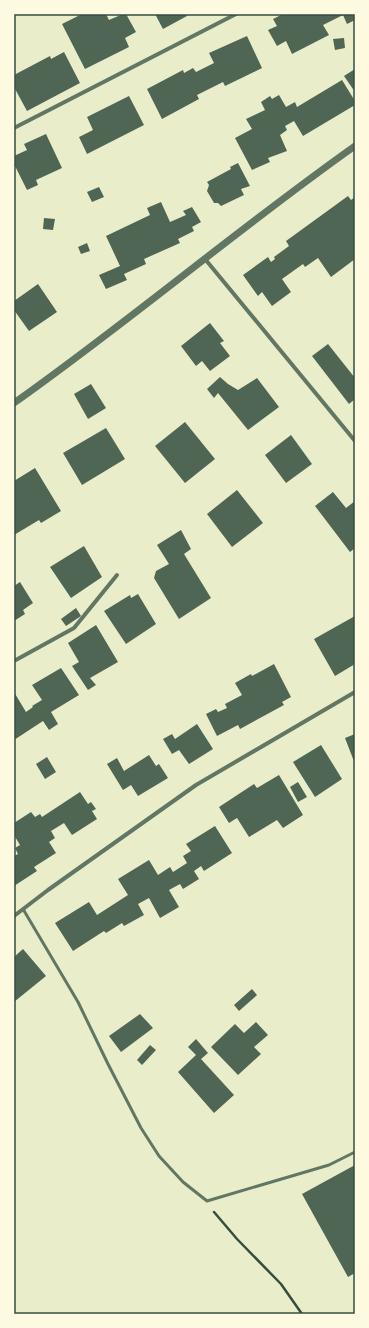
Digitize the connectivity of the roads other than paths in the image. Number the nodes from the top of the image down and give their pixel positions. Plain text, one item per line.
1 (236, 14) edge
2 (14, 128) edge
3 (355, 146) edge
4 (205, 259) junction
5 (14, 403) edge
6 (355, 441) edge
7 (117, 575) dead end
8 (14, 660) edge
9 (355, 692) edge
10 (23, 909) junction
11 (14, 916) edge
12 (355, 1152) edge

1 - 2 street
3 - 4 street
4 - 5 street
4 - 6 street
7 - 8 street
9 - 10 street
10 - 11 street
10 - 12 lane

